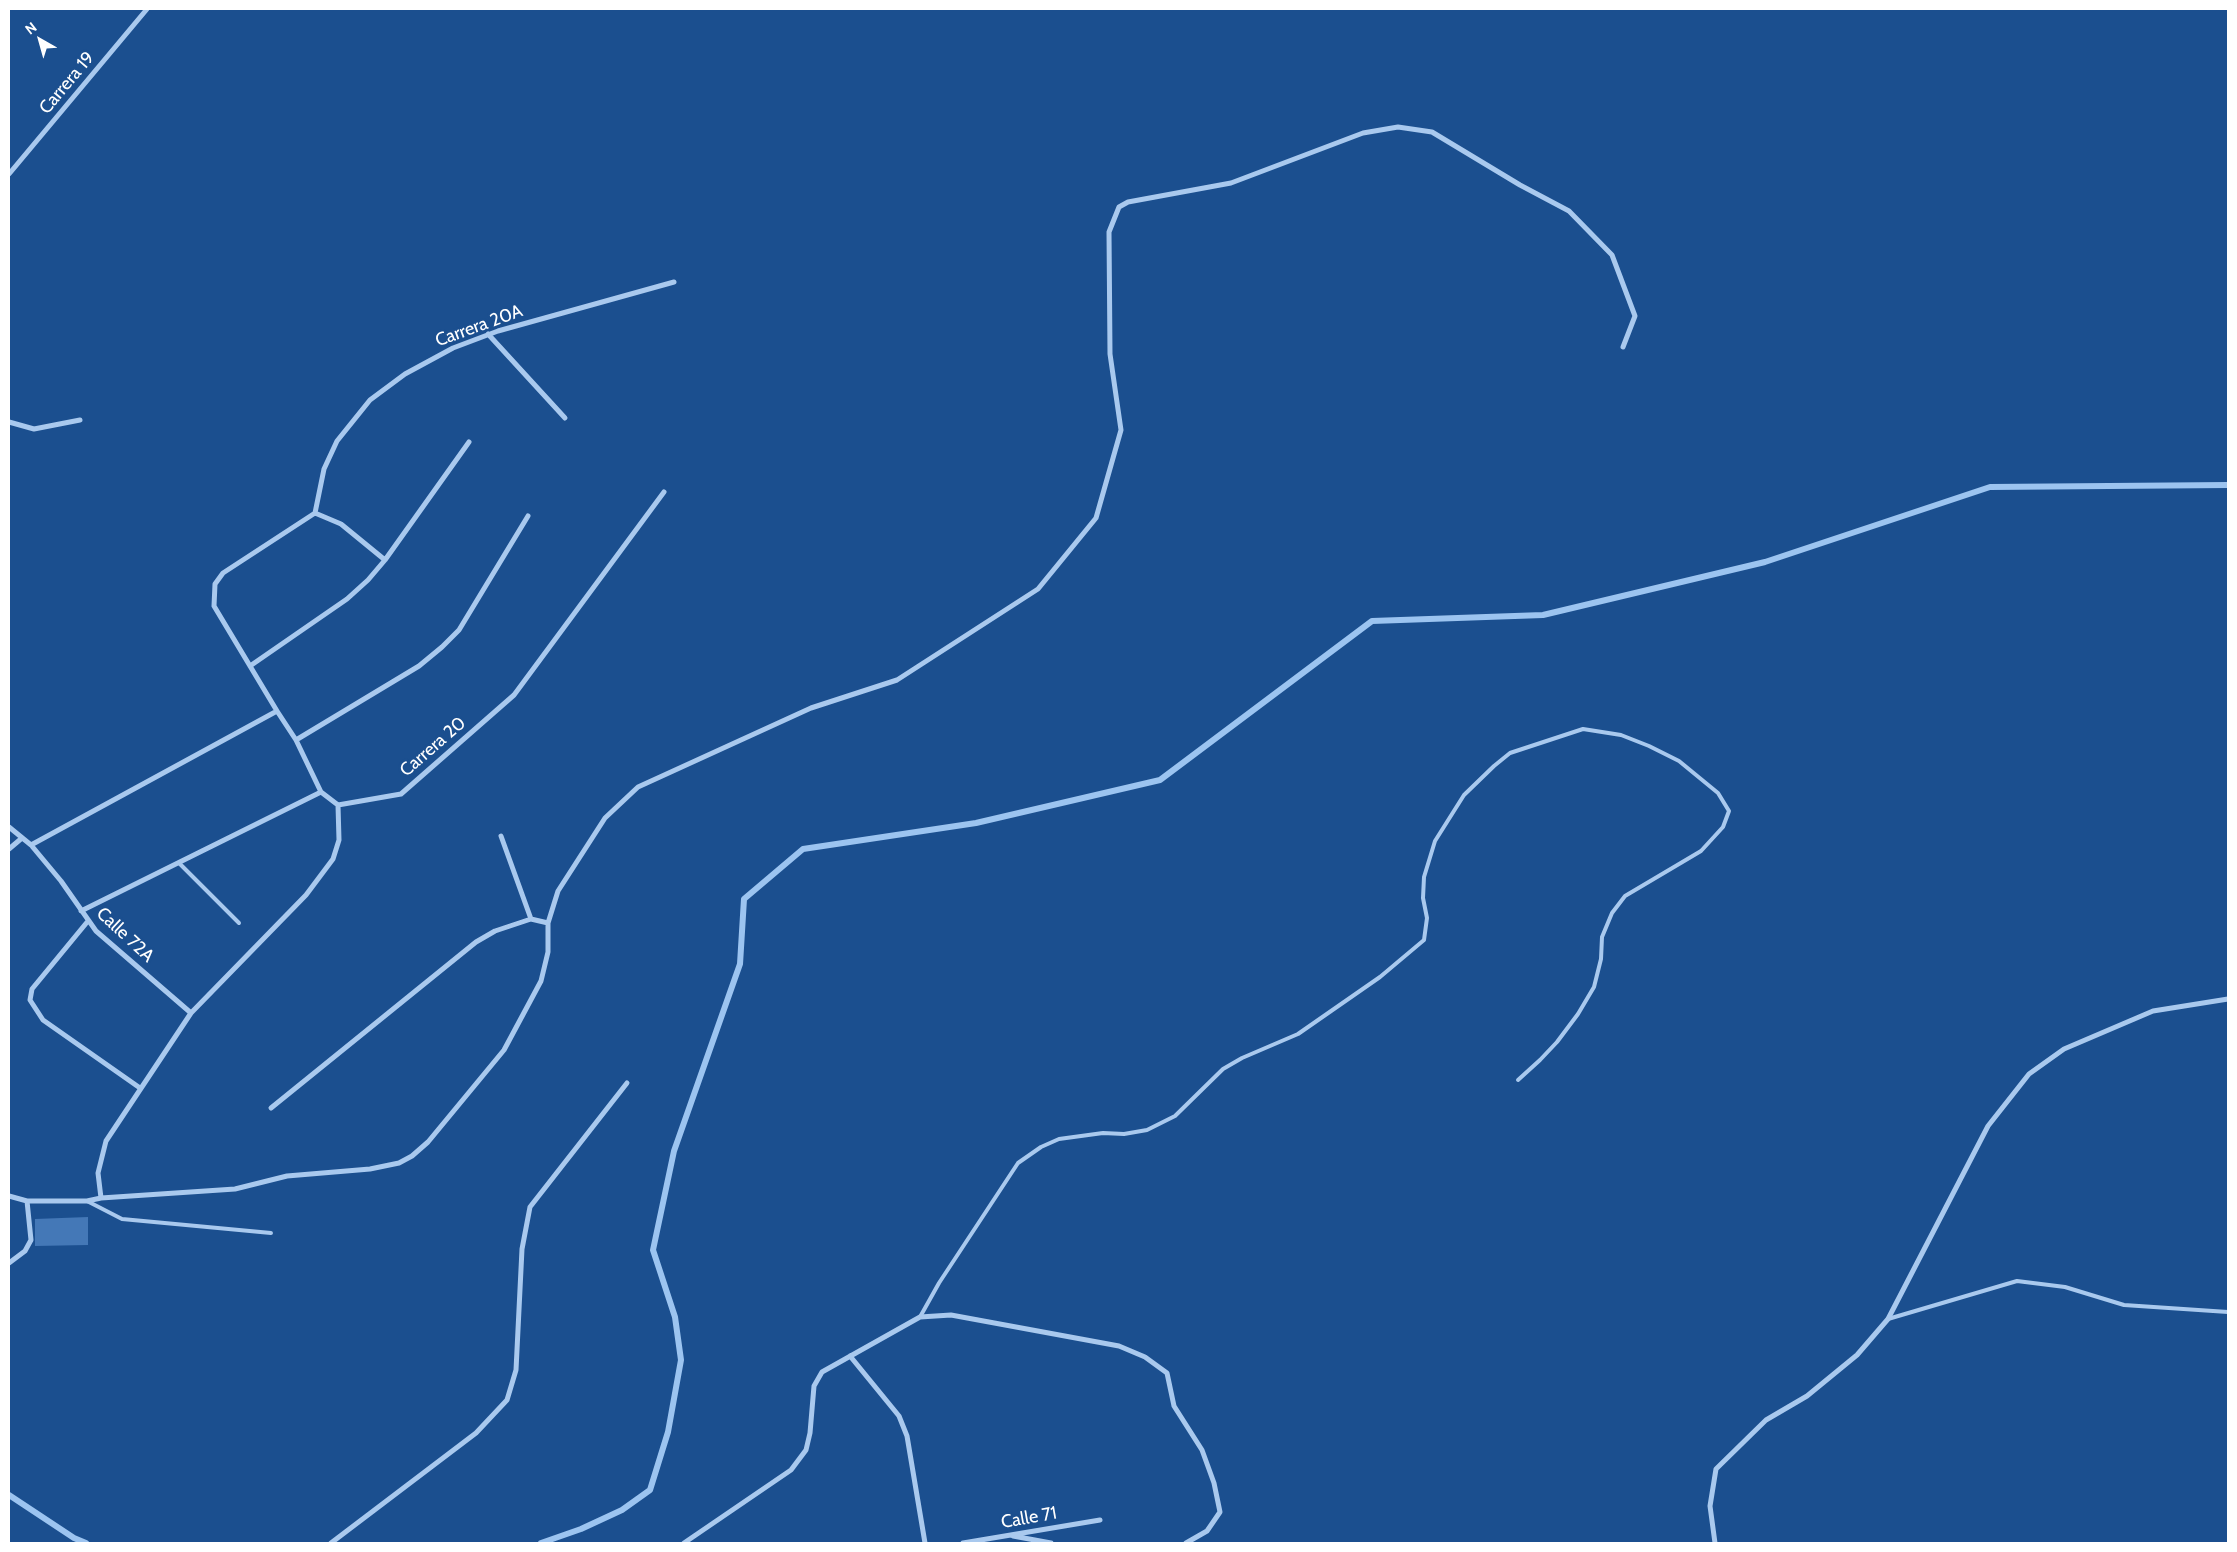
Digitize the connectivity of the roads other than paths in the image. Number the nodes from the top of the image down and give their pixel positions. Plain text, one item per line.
1 (146, 9) edge
2 (9, 174) edge
3 (674, 282) dead end
4 (488, 334) junction
5 (1623, 347) dead end
6 (565, 418) dead end
7 (80, 420) dead end
8 (9, 422) edge
9 (469, 442) dead end
10 (664, 492) dead end
11 (315, 513) junction
12 (528, 516) dead end
13 (385, 560) junction
14 (250, 666) junction
15 (277, 711) junction
16 (296, 740) junction
17 (321, 792) junction
18 (338, 805) junction
19 (9, 827) edge
20 (501, 836) dead end
21 (22, 838) junction
22 (31, 845) junction
23 (9, 849) edge
24 (179, 863) junction
25 (81, 912) junction
26 (531, 919) junction
27 (88, 921) junction
28 (239, 923) dead end
29 (548, 923) junction
30 (2228, 999) edge
31 (191, 1013) junction
32 (1518, 1080) dead end
33 (627, 1083) dead end
34 (140, 1088) junction
35 (271, 1108) dead end
36 (9, 1196) edge
37 (101, 1198) junction
38 (28, 1201) junction
39 (87, 1201) junction
40 (271, 1233) dead end
41 (9, 1263) edge
42 (2228, 1312) edge
43 (920, 1317) junction
44 (1888, 1319) junction
45 (850, 1356) junction
46 (1100, 1520) dead end
47 (1010, 1535) junction
48 (331, 1543) edge
49 (684, 1543) edge
50 (925, 1543) edge
51 (963, 1543) edge
52 (1051, 1543) edge
53 (1186, 1543) edge
54 (1715, 1543) edge

1 - 2 street, Carrera 19
3 - 4 street, Carrera 20A
4 - 6 street
4 - 11 street, Carrera 20A
5 - 29 street
7 - 8 street
9 - 13 street
10 - 18 street, Carrera 20
11 - 13 street
11 - 14 street
12 - 16 street
13 - 14 street
14 - 15 street
15 - 16 street
15 - 22 street
16 - 17 street
17 - 18 street
17 - 24 street
18 - 31 street
19 - 21 street, Calle 72A
20 - 26 street
21 - 22 street, Calle 72A
21 - 23 street
22 - 25 street, Calle 72A
24 - 25 street
24 - 28 lane
25 - 27 street, Calle 72A
26 - 29 street
26 - 35 street
27 - 31 street, Calle 72A
27 - 34 street
29 - 37 street
30 - 44 street
31 - 34 street
32 - 43 lane
33 - 48 street
34 - 37 street
36 - 38 street
37 - 39 street
38 - 39 street
38 - 41 street
39 - 40 lane
42 - 44 lane
43 - 45 street
43 - 53 street
44 - 54 street
45 - 49 street
45 - 50 street
46 - 47 street, Calle 71
47 - 51 street, Calle 71
47 - 52 street

